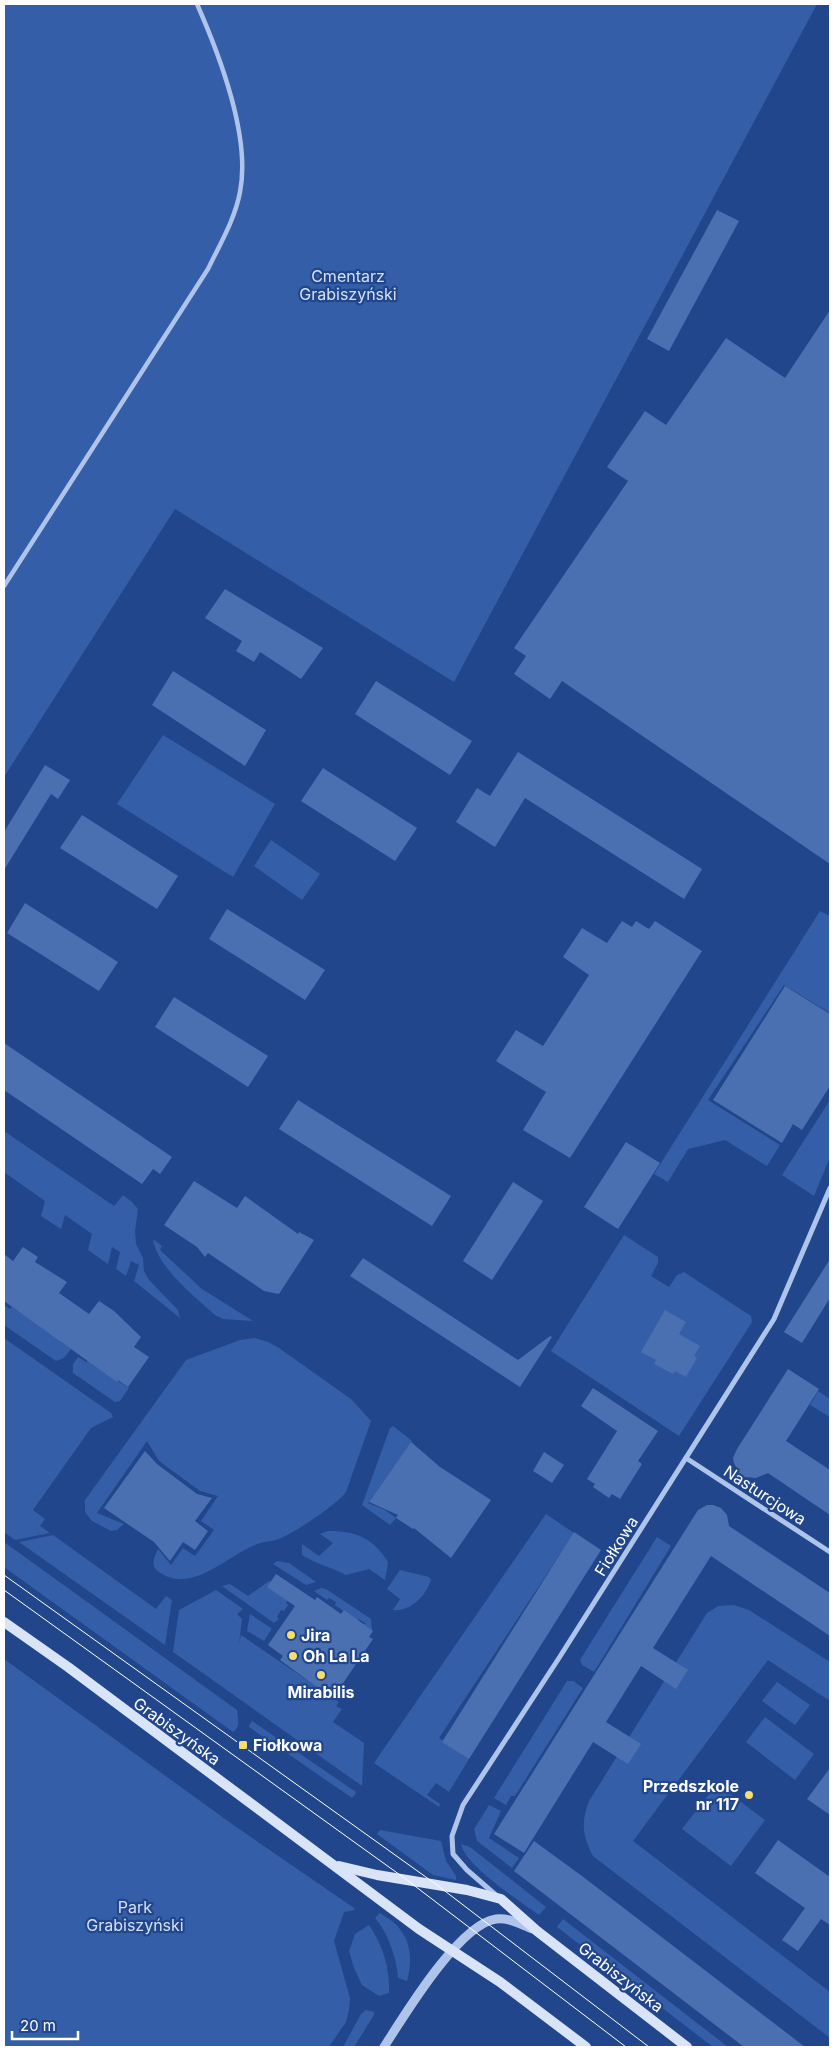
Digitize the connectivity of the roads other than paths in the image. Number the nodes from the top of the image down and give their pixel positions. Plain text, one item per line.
1 (197, 4) edge
2 (4, 586) edge
3 (830, 1188) edge
4 (686, 1458) junction
5 (830, 1552) edge
6 (4, 1622) edge
7 (333, 1864) junction
8 (501, 1900) junction
9 (538, 1932) junction
10 (452, 1951) junction
11 (384, 2047) edge
12 (586, 2047) edge
13 (687, 2047) edge

1 - 2 street
3 - 4 street, Fiołkowa
4 - 5 street, Nasturcjowa
4 - 8 street, Fiołkowa
6 - 7 main road, Grabiszyńska
7 - 8 main road, Grabiszyńska
7 - 10 main road, Grabiszyńska
8 - 9 main road, Grabiszyńska
9 - 10 street, Grabiszyńska
9 - 13 main road, Grabiszyńska
10 - 11 street
10 - 12 main road, Grabiszyńska

